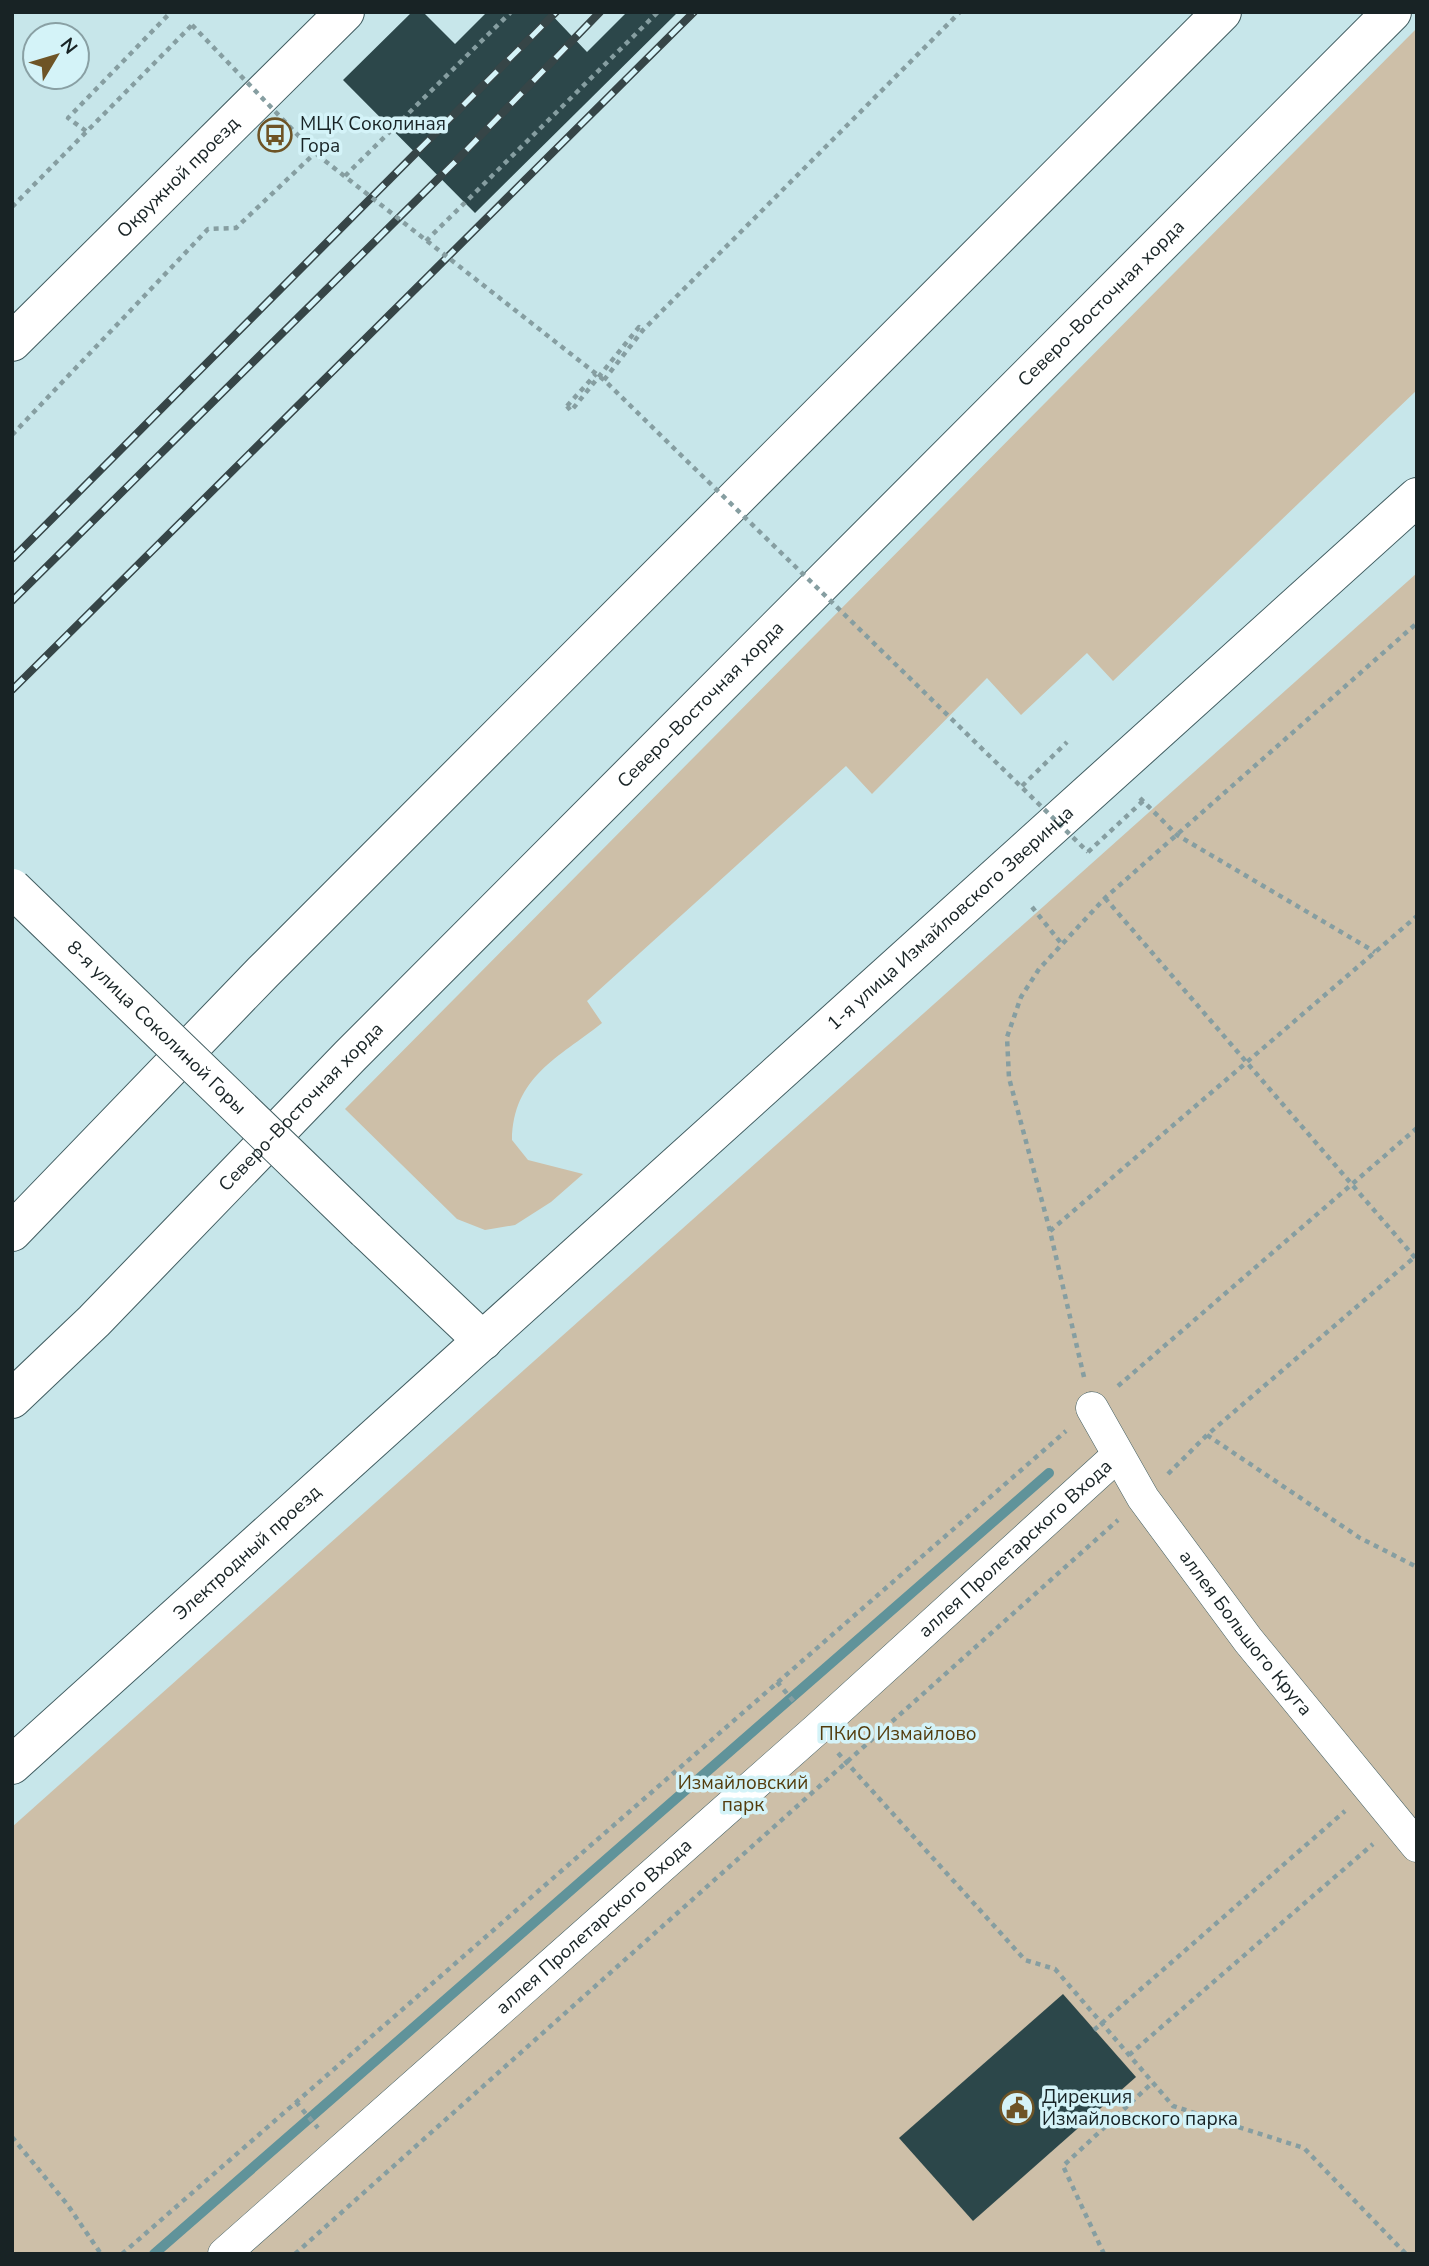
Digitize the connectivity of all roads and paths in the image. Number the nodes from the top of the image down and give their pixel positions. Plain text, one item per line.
1 (171, 12) edge
2 (511, 12) edge
3 (658, 12) edge
4 (960, 12) edge
5 (1222, 12) edge
6 (1392, 12) edge
7 (339, 14) edge
8 (86, 131) junction
9 (315, 153) junction
10 (345, 176) junction
11 (12, 206) edge
12 (426, 241) junction
13 (643, 330) junction
14 (12, 342) edge
15 (596, 374) junction
16 (604, 380) junction
17 (12, 435) edge
18 (1417, 497) edge
19 (1417, 623) edge
20 (1067, 742) dead end
21 (1021, 786) junction
22 (1135, 793) dead end
23 (1143, 802) junction
24 (1177, 835) junction
25 (12, 888) edge
26 (1105, 898) junction
27 (1032, 907) dead end
28 (1417, 916) edge
29 (1061, 943) junction
30 (1375, 952) junction
31 (1247, 1062) junction
32 (1417, 1128) edge
33 (1352, 1184) junction
34 (1050, 1231) junction
35 (12, 1232) edge
36 (1416, 1257) edge
37 (483, 1341) junction
38 (12, 1399) edge
39 (1091, 1408) junction
40 (1207, 1436) junction
41 (1117, 1456) junction
42 (1143, 1498) junction
43 (1417, 1567) edge
44 (777, 1682) junction
45 (796, 1705) dead end
46 (817, 1729) junction
47 (848, 1763) junction
48 (12, 1765) edge
49 (1369, 1790) junction
50 (1407, 1835) edge
51 (1101, 2023) junction
52 (1094, 2030) dead end
53 (1129, 2056) junction
54 (1152, 2083) junction
55 (296, 2102) junction
56 (316, 2125) dead end
57 (12, 2137) edge
58 (101, 2254) edge
59 (122, 2254) edge
60 (224, 2254) edge
61 (295, 2254) edge
62 (1104, 2254) edge
63 (1406, 2254) edge

1 - 8 path
2 - 10 path
3 - 12 path
4 - 13 path
5 - 35 main road
6 - 38 main road, Северо-Восточная хорда
7 - 14 main road, Окружной проезд
8 - 9 path, bridge
8 - 11 path
9 - 10 path, bridge
9 - 17 path
10 - 12 path, bridge
12 - 15 path, bridge
13 - 15 path
13 - 16 path
15 - 16 path, bridge
16 - 21 path, bridge
18 - 37 main road, 1-я улица Измайловского Зверинца
19 - 24 path
20 - 21 path
21 - 23 path, bridge
22 - 23 path
23 - 24 path
24 - 26 path
24 - 30 path
25 - 37 main road, 8-я улица Соколиной Горы, bridge
26 - 29 path
26 - 31 path
27 - 29 path
28 - 30 path
29 - 34 path
30 - 31 path
31 - 33 path
31 - 34 path
32 - 33 path
33 - 36 path
33 - 39 path
34 - 39 path
36 - 40 path
37 - 48 main road, Электродный проезд
39 - 41 street, аллея Большого Круга
39 - 44 path
40 - 42 path
40 - 43 path
41 - 42 street, аллея Большого Круга
41 - 46 street, аллея Пролетарского Входа
42 - 47 path
42 - 49 street, аллея Большого Круга
44 - 45 path
44 - 55 path
46 - 47 path
46 - 60 street, аллея Пролетарского Входа
47 - 51 path
47 - 61 path
49 - 50 street, аллея Большого Круга
49 - 51 path
50 - 53 path
51 - 52 path
51 - 53 path
53 - 54 path
54 - 62 path
54 - 63 path
55 - 56 path
55 - 59 path
57 - 58 path

